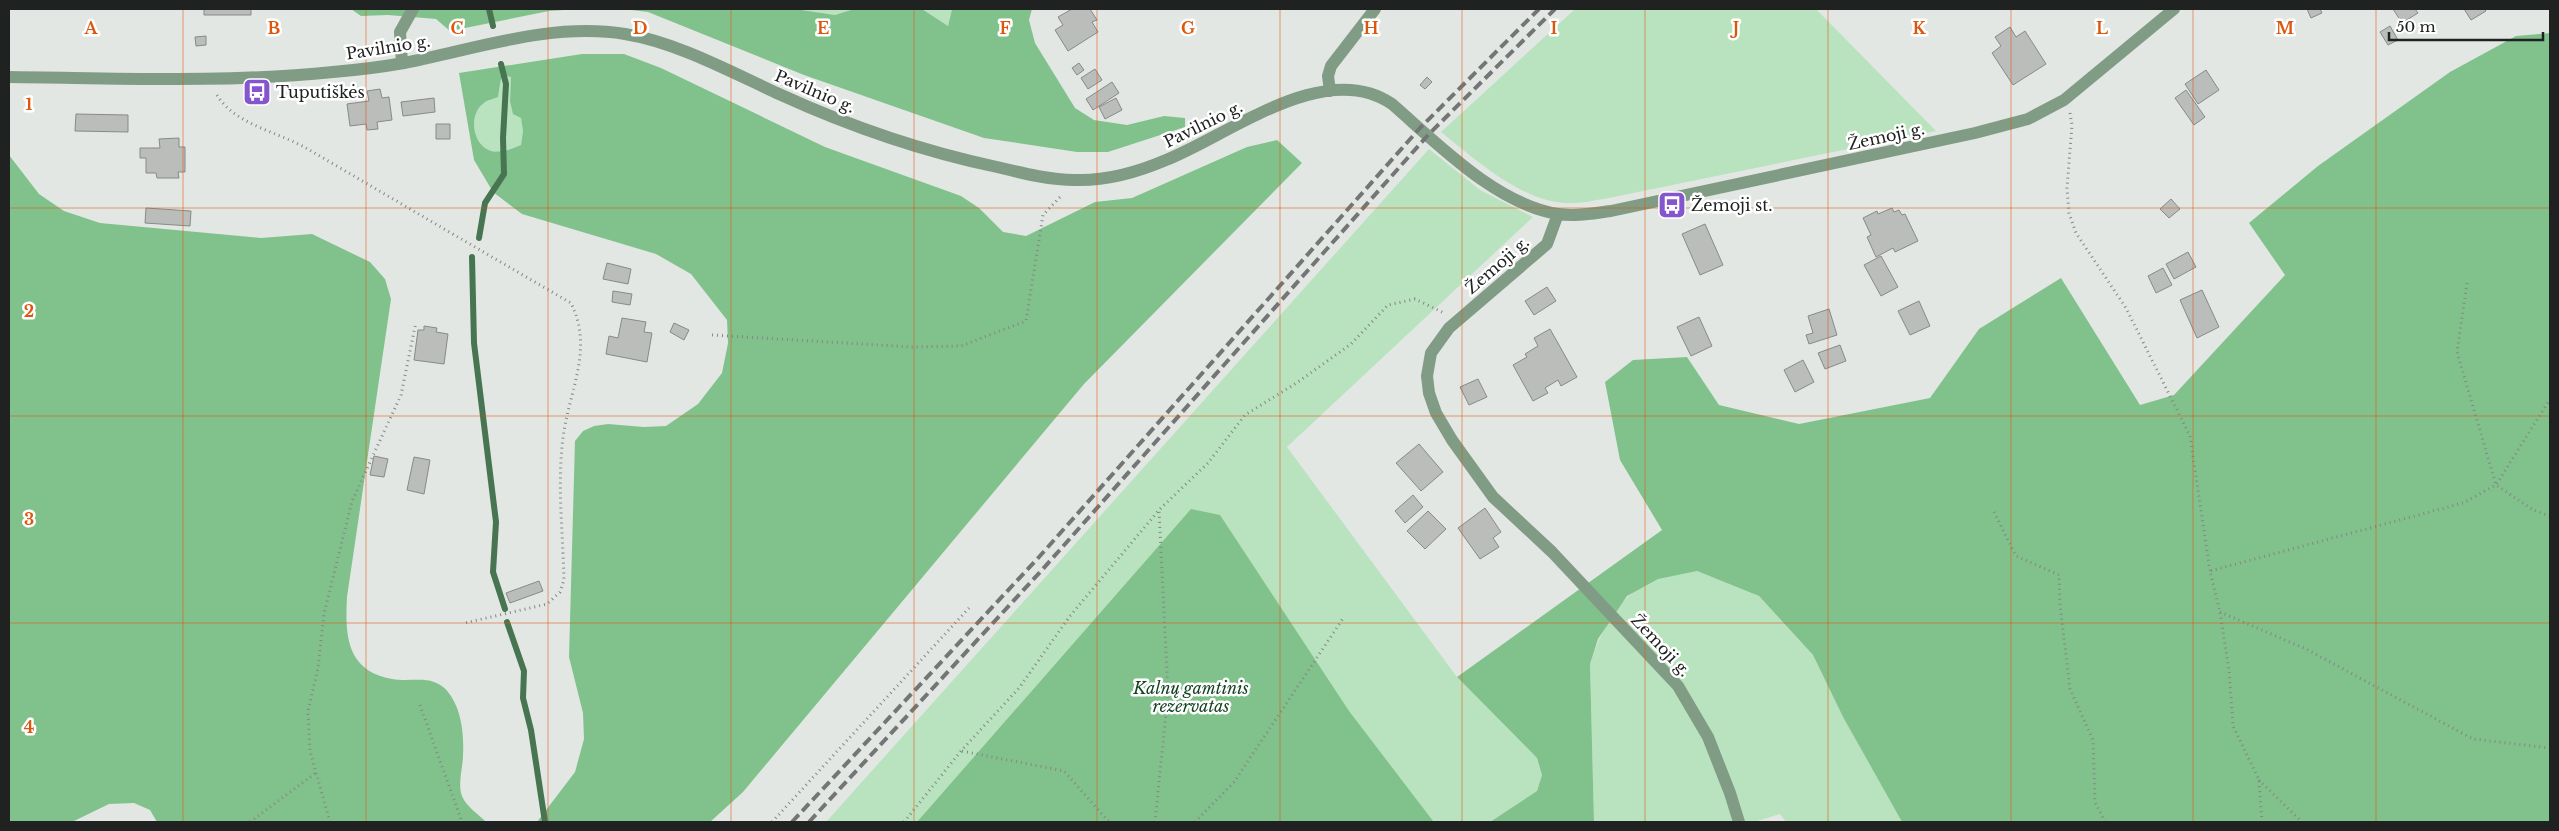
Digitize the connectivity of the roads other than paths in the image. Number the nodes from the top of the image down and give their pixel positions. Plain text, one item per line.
1 (414, 9) edge
2 (1375, 9) edge
3 (2174, 9) edge
4 (402, 63) junction
5 (9, 77) edge
6 (1330, 91) junction
7 (1558, 214) junction
8 (1738, 822) edge

1 - 4 street
2 - 6 street
3 - 7 street, Žemoji g.
4 - 5 street, Pavilnio g.
4 - 6 street, Pavilnio g.
6 - 7 street, Pavilnio g.
7 - 8 street, Žemoji g.

